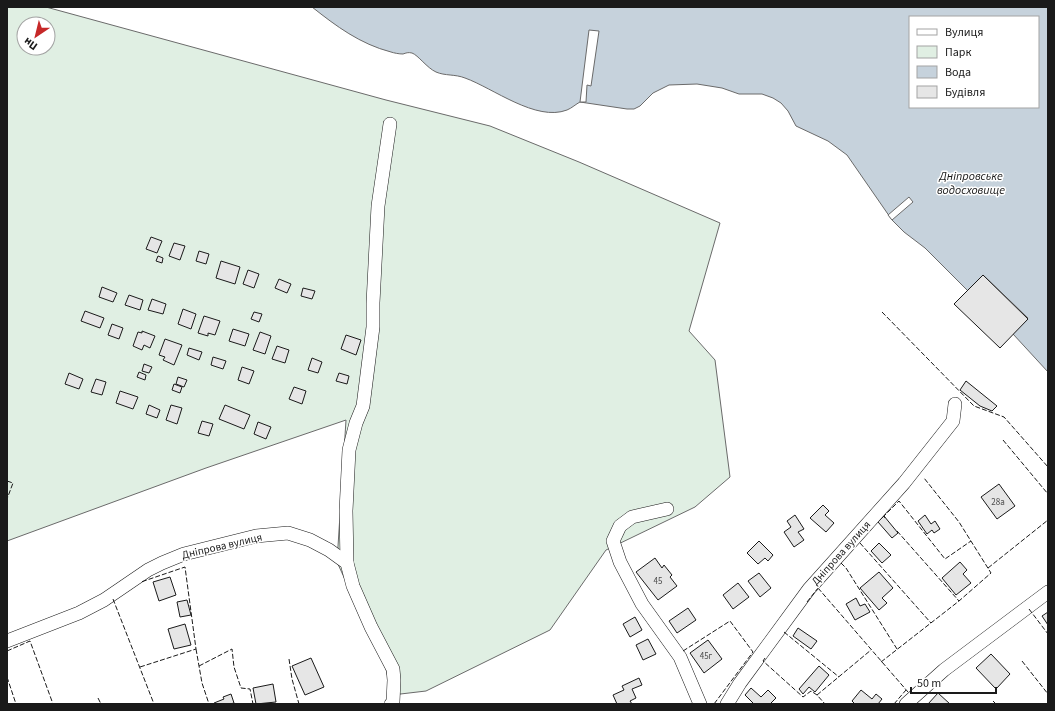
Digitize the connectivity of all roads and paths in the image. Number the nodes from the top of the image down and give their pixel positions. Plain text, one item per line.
1 (390, 124) dead end
2 (955, 404) dead end
3 (667, 510) dead end
4 (347, 563) junction
5 (1048, 592) edge
6 (7, 641) edge
7 (391, 704) edge
8 (700, 704) edge
9 (727, 704) edge
10 (906, 704) edge

1 - 4 street
2 - 9 street, Дніпрова вулиця
3 - 8 street
4 - 6 street, Дніпрова вулиця
4 - 7 street
5 - 10 street

